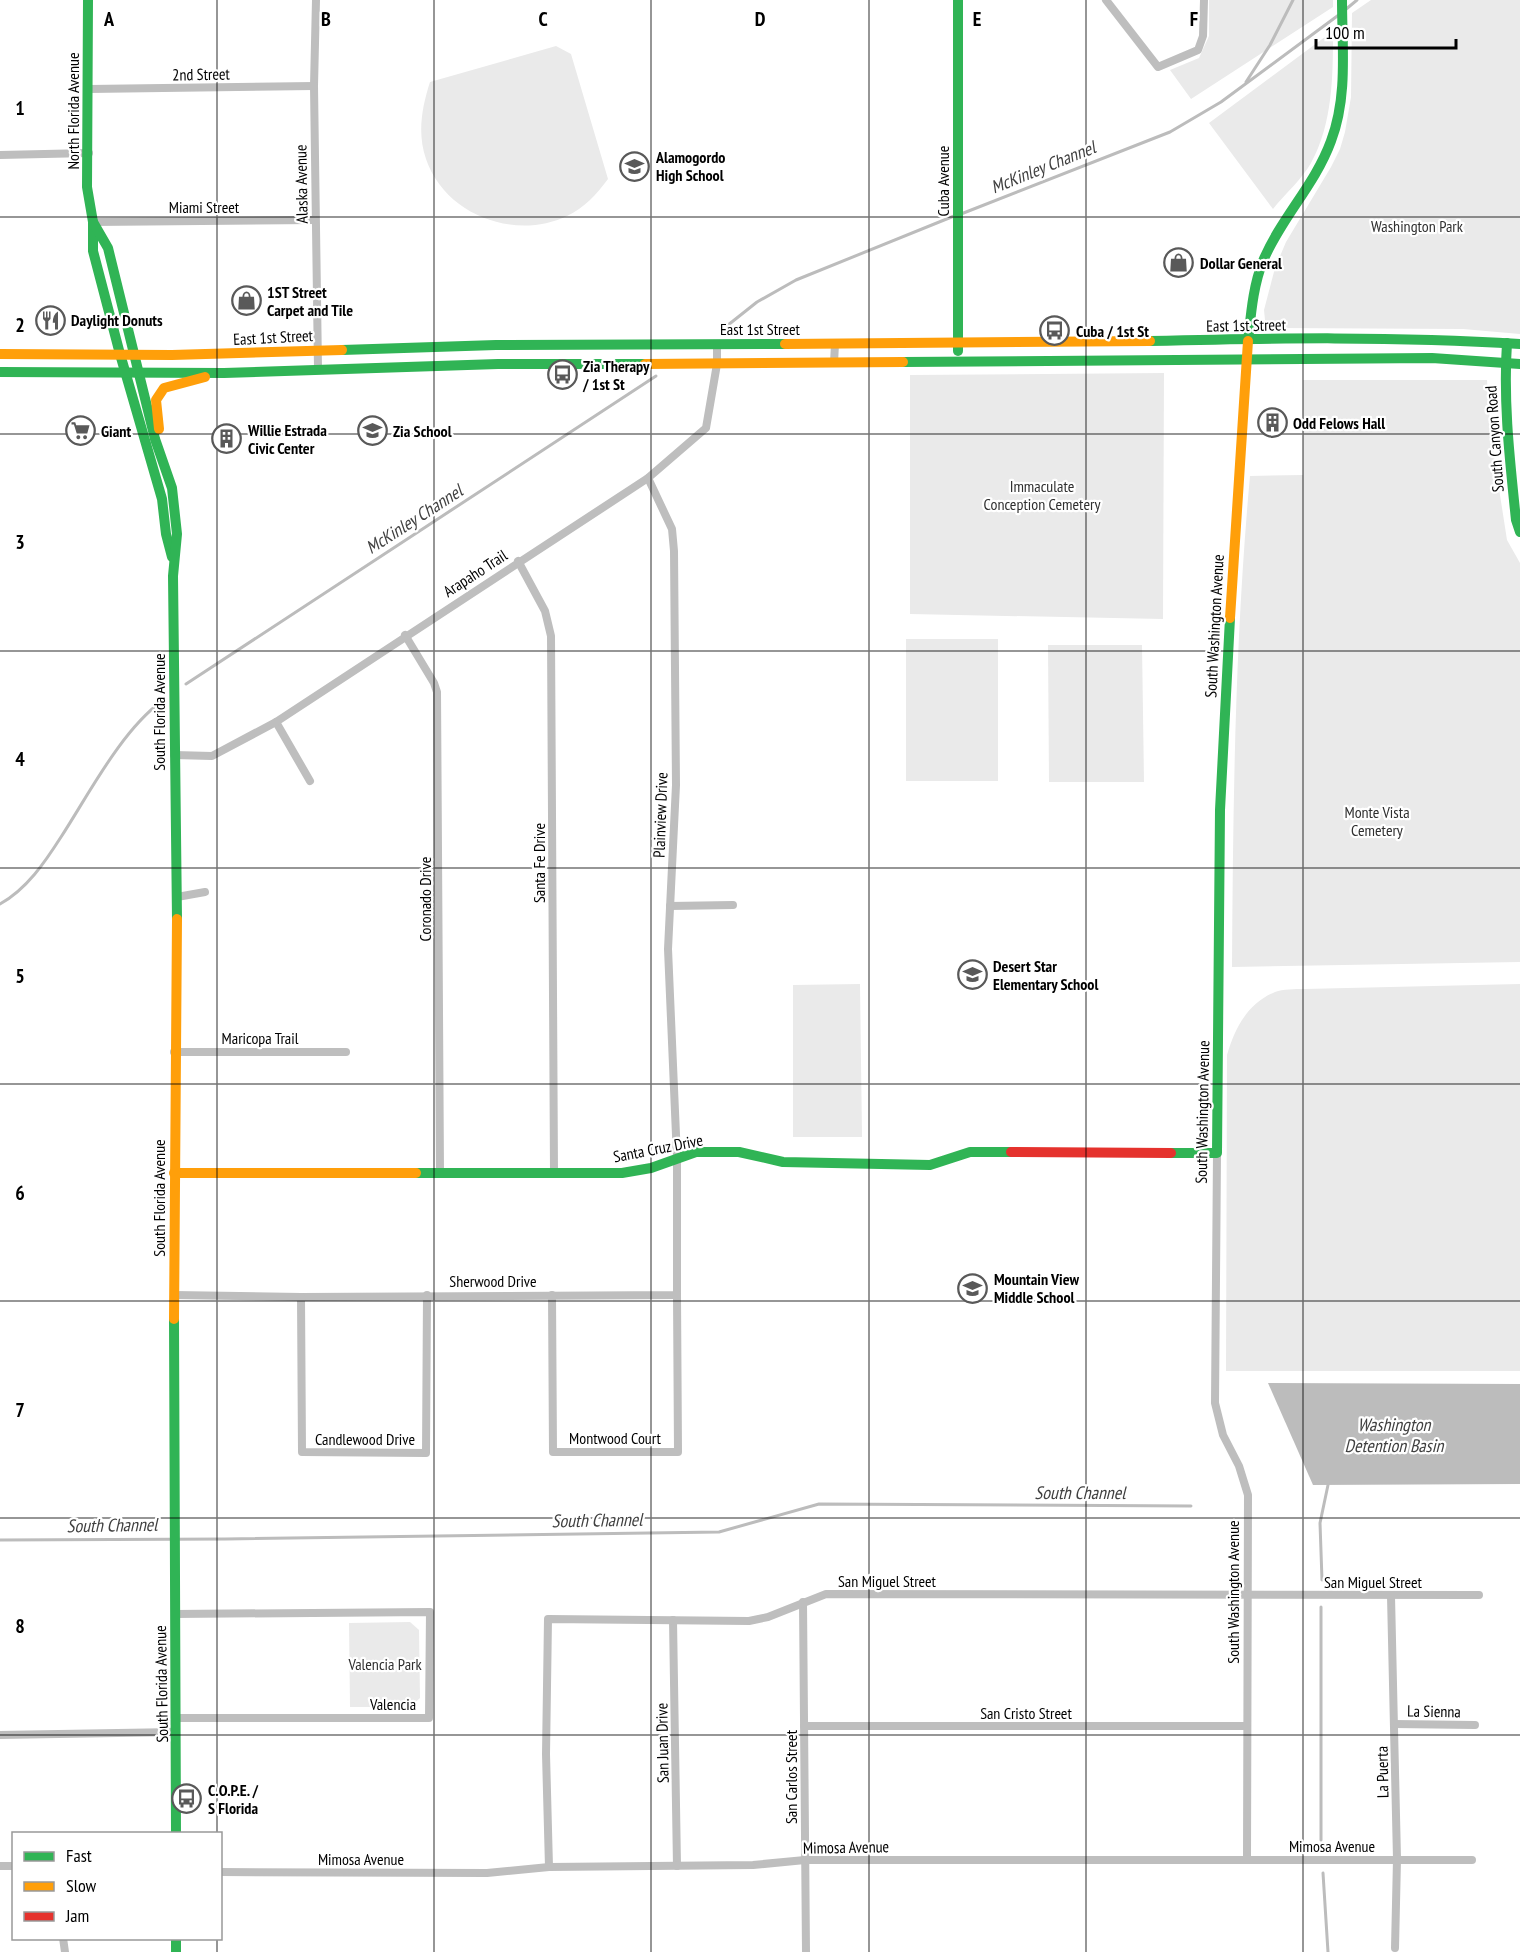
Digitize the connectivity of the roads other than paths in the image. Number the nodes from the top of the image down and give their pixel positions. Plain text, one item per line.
1 (87, 0) edge
2 (316, 0) edge
3 (957, 0) edge
4 (1106, 0) edge
5 (1204, 0) edge
6 (1342, 0) edge
7 (314, 86) junction
8 (89, 89) junction
9 (88, 153) junction
10 (0, 154) edge
11 (315, 220) junction
12 (93, 222) junction
13 (1248, 340) junction
14 (1507, 343) junction
15 (717, 344) junction
16 (835, 344) junction
17 (959, 344) junction
18 (1520, 344) edge
19 (317, 350) junction
20 (0, 354) edge
21 (120, 354) junction
22 (136, 354) junction
23 (1248, 360) junction
24 (958, 361) junction
25 (834, 363) junction
26 (1505, 363) junction
27 (717, 364) junction
28 (1520, 364) edge
29 (318, 368) junction
30 (0, 372) edge
31 (126, 373) junction
32 (140, 373) junction
33 (224, 373) junction
34 (648, 478) junction
35 (172, 488) junction
36 (1520, 532) edge
37 (518, 561) junction
38 (174, 562) junction
39 (405, 635) junction
40 (276, 722) junction
41 (174, 755) junction
42 (310, 781) dead end
43 (205, 892) dead end
44 (177, 897) junction
45 (733, 905) dead end
46 (670, 906) junction
47 (174, 1052) junction
48 (346, 1052) dead end
49 (1217, 1153) junction
50 (677, 1158) junction
51 (440, 1172) junction
52 (554, 1172) junction
53 (174, 1173) junction
54 (174, 1295) junction
55 (427, 1295) junction
56 (552, 1295) junction
57 (677, 1295) junction
58 (301, 1297) junction
59 (1249, 1594) junction
60 (1479, 1595) dead end
61 (1391, 1596) junction
62 (803, 1602) junction
63 (175, 1614) junction
64 (673, 1620) junction
65 (176, 1718) junction
66 (1394, 1724) junction
67 (1474, 1725) dead end
68 (804, 1726) junction
69 (1247, 1726) junction
70 (176, 1732) junction
71 (0, 1735) edge
72 (176, 1832) edge
73 (1397, 1859) junction
74 (806, 1860) junction
75 (1247, 1860) junction
76 (1472, 1860) dead end
77 (677, 1866) junction
78 (549, 1867) junction
79 (222, 1872) edge
80 (1395, 1948) dead end
81 (806, 1952) edge

1 - 8 main road, North Florida Avenue
2 - 7 street, Alaska Avenue
3 - 17 main road, Cuba Avenue
4 - 5 street
6 - 13 main road, South Washington Avenue
7 - 8 street, 2nd Street
7 - 11 street, Alaska Avenue
8 - 9 main road, North Florida Avenue
9 - 10 street
9 - 12 main road, North Florida Avenue
11 - 12 street, Miami Street
11 - 19 street, Alaska Avenue
12 - 21 main road, North Florida Avenue
12 - 22 main road, North Florida Avenue
13 - 14 main road, East 1st Street
13 - 17 main road, East 1st Street
13 - 23 main road, South Washington Avenue
14 - 18 main road, East 1st Street
14 - 26 main road, South Canyon Road
15 - 16 main road, East 1st Street
15 - 19 main road, East 1st Street
15 - 27 street, Arapaho Trail
16 - 17 main road, East 1st Street
16 - 25 street
17 - 24 main road, Cuba Avenue
19 - 22 main road, East 1st Street
19 - 29 street, Alaska Avenue
20 - 21 main road, East 1st Street
21 - 22 main road, East 1st Street
21 - 31 main road, South Florida Avenue
22 - 32 main road, North Florida Avenue
23 - 24 main road, East 1st Street
23 - 26 main road, East 1st Street
23 - 49 main road, South Washington Avenue
24 - 25 main road, East 1st Street
25 - 27 main road, East 1st Street
26 - 28 main road, East 1st Street
26 - 36 main road, South Canyon Road
27 - 29 main road, East 1st Street
27 - 34 street, Arapaho Trail
29 - 33 main road, East 1st Street
30 - 31 main road, East 1st Street
31 - 32 main road, East 1st Street
31 - 38 main road, South Florida Avenue
32 - 33 main road, East 1st Street
32 - 35 main road, South Florida Avenue
33 - 35 main road
34 - 37 street, Arapaho Trail
34 - 46 street, Plainview Drive
35 - 38 main road, South Florida Avenue
37 - 39 street, Arapaho Trail
37 - 52 street, Santa Fe Drive
38 - 41 main road, South Florida Avenue
39 - 40 street, Arapaho Trail
39 - 51 street, Coronado Drive
40 - 41 street, Arapaho Trail
40 - 42 street
41 - 44 main road, South Florida Avenue
43 - 44 street
44 - 47 main road, South Florida Avenue
45 - 46 street
46 - 50 street, Plainview Drive
47 - 48 street, Maricopa Trail
47 - 53 main road, South Florida Avenue
49 - 50 main road, Santa Cruz Drive
49 - 59 street, South Washington Avenue
50 - 52 main road, Santa Cruz Drive
50 - 57 street
51 - 52 main road, Santa Cruz Drive
51 - 53 main road, Santa Cruz Drive
53 - 54 main road, South Florida Avenue
54 - 58 street, Sherwood Drive
54 - 63 main road, South Florida Avenue
55 - 56 street, Sherwood Drive
55 - 58 street, Sherwood Drive
55 - 58 street, Candlewood Drive
56 - 57 street, Sherwood Drive
56 - 57 street, Montwood Court
59 - 61 street, San Miguel Street
59 - 62 street, San Miguel Street
59 - 69 street, South Washington Avenue
60 - 61 street, San Miguel Street
61 - 66 street, La Puerta
62 - 64 street, San Miguel Street
62 - 68 street, San Carlos Street
63 - 65 main road, South Florida Avenue
63 - 65 street, Valencia
64 - 77 street, San Juan Drive
64 - 78 street, San Miguel Street
65 - 70 main road, South Florida Avenue
66 - 67 street, La Sienna
66 - 73 street, La Puerta
68 - 69 street, San Cristo Street
68 - 74 street, San Carlos Street
69 - 75 street, South Washington Avenue
70 - 71 street
70 - 72 main road, South Florida Avenue
73 - 75 street, Mimosa Avenue
73 - 76 street, Mimosa Avenue
73 - 80 street, La Puerta
74 - 75 street, Mimosa Avenue
74 - 77 street, Mimosa Avenue
74 - 81 street, San Carlos Street
77 - 78 street, Mimosa Avenue
78 - 79 street, Mimosa Avenue

